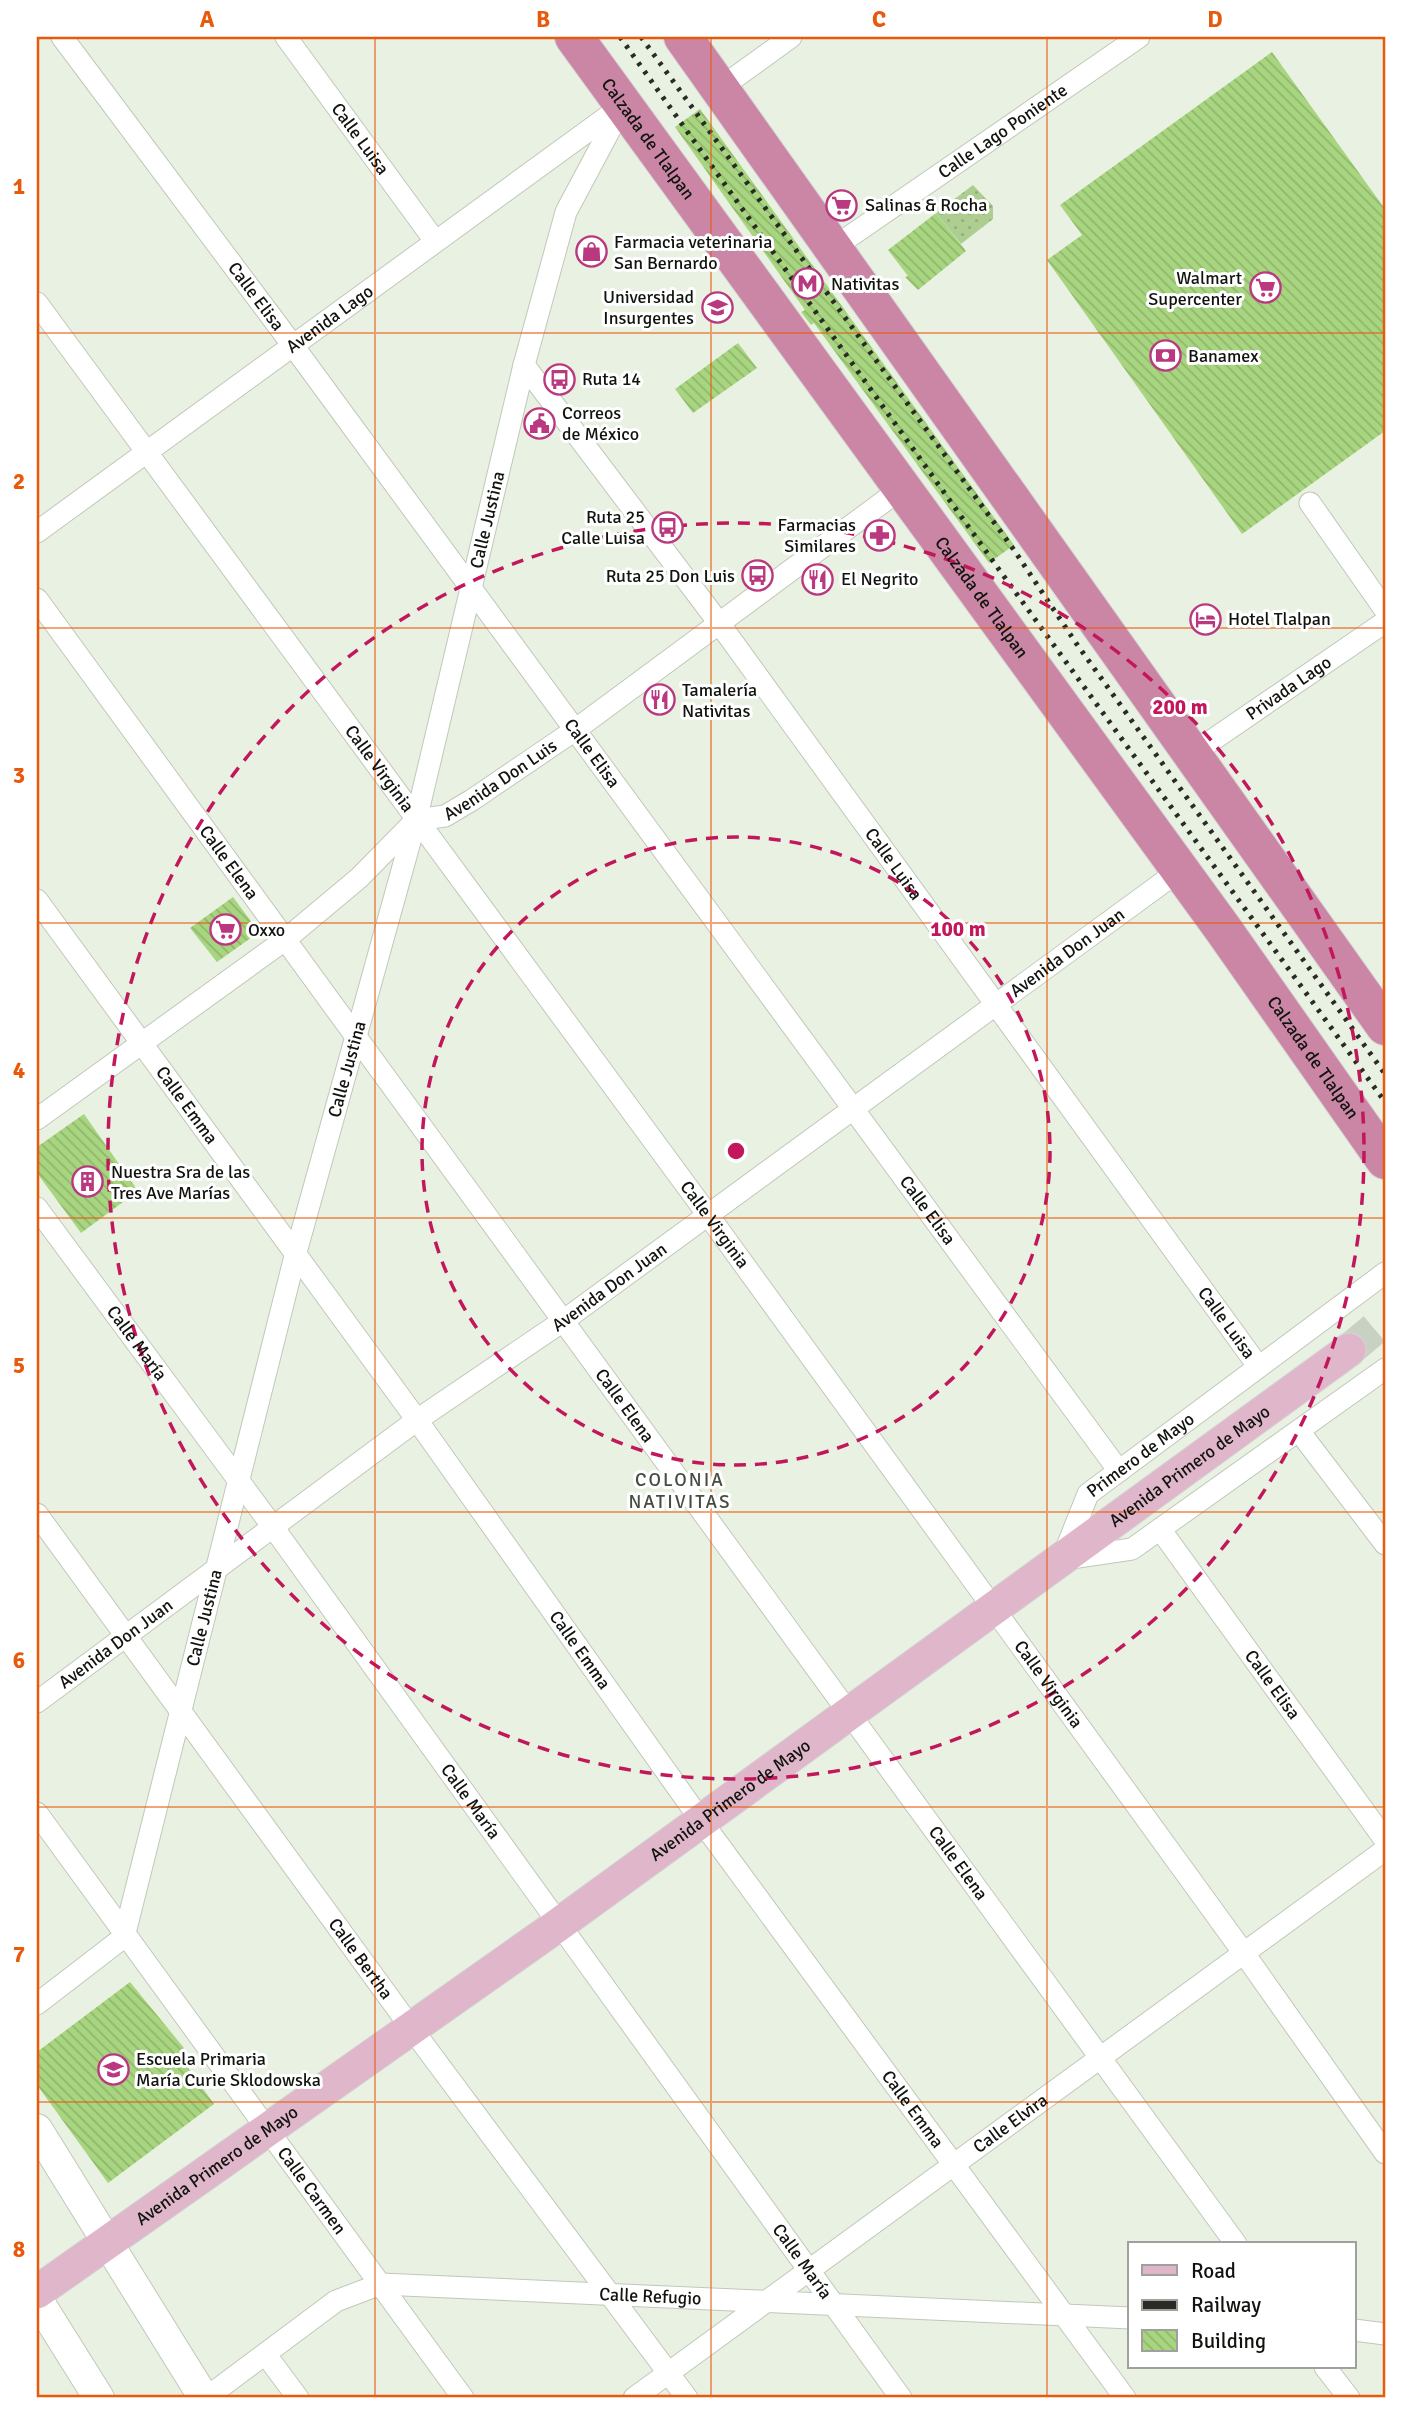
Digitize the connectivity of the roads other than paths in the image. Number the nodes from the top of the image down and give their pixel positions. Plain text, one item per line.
1 (62, 37) edge
2 (286, 37) edge
3 (574, 37) edge
4 (683, 37) edge
5 (791, 37) edge
6 (1139, 37) edge
7 (719, 89) junction
8 (623, 106) junction
9 (435, 242) junction
10 (833, 248) junction
11 (37, 303) edge
12 (295, 347) junction
13 (524, 365) junction
14 (148, 452) junction
15 (902, 488) junction
16 (1311, 503) dead end
17 (37, 532) edge
18 (470, 589) junction
19 (37, 598) edge
20 (1385, 610) edge
21 (1385, 622) edge
22 (719, 623) junction
23 (575, 730) junction
24 (1192, 754) junction
25 (416, 820) junction
26 (1180, 870) junction
27 (37, 900) edge
28 (286, 939) junction
29 (998, 1004) junction
30 (1381, 1011) edge
31 (355, 1032) junction
32 (141, 1044) junction
33 (854, 1109) junction
34 (37, 1119) edge
35 (1385, 1160) edge
36 (37, 1208) edge
37 (708, 1215) junction
38 (295, 1256) junction
39 (1385, 1273) edge
40 (563, 1321) junction
41 (1349, 1350) tunnel mouth
42 (1258, 1366) junction
43 (1385, 1369) edge
44 (417, 1420) junction
45 (1299, 1431) junction
46 (1119, 1471) junction
47 (240, 1481) junction
48 (37, 1514) edge
49 (273, 1527) junction
50 (1160, 1529) junction
51 (1385, 1544) edge
52 (1062, 1559) junction
53 (215, 1572) junction
54 (993, 1609) junction
55 (125, 1637) junction
56 (37, 1703) edge
57 (849, 1711) junction
58 (181, 1714) junction
59 (37, 1813) edge
60 (702, 1822) junction
61 (1385, 1840) edge
62 (1385, 1850) edge
63 (558, 1925) junction
64 (124, 1937) junction
65 (1243, 1952) junction
66 (37, 2004) edge
67 (412, 2029) junction
68 (1100, 2055) junction
69 (37, 2129) edge
70 (268, 2132) junction
71 (1385, 2153) edge
72 (955, 2164) junction
73 (1235, 2242) edge
74 (108, 2245) junction
75 (809, 2270) junction
76 (380, 2284) junction
77 (37, 2292) edge
78 (612, 2295) junction
79 (37, 2299) edge
80 (765, 2301) junction
81 (835, 2304) junction
82 (1065, 2316) junction
83 (1128, 2318) edge
84 (1356, 2330) edge
85 (1385, 2334) edge
86 (266, 2356) junction
87 (1326, 2368) edge
88 (669, 2373) junction
89 (99, 2398) edge
90 (205, 2398) edge
91 (298, 2398) edge
92 (463, 2398) edge
93 (634, 2398) edge
94 (687, 2398) edge
95 (901, 2398) edge
96 (1125, 2398) edge
97 (1349, 2398) edge

1 - 12 street, Calle Elisa
2 - 9 street, Calle Luisa
3 - 8 highway, Calzada de Tlalpan
4 - 7 highway
5 - 7 street
6 - 10 street, Calle Lago Poniente
7 - 10 highway
8 - 9 street, Avenida Lago
8 - 13 street, Calle Justina
8 - 15 highway, Calzada de Tlalpan
9 - 12 street, Avenida Lago
10 - 24 highway
11 - 14 street, Calle Virginia
12 - 14 street, Avenida Lago
12 - 18 street, Calle Elisa
13 - 18 street, Calle Justina
13 - 22 street, Calle Luisa
14 - 17 street, Avenida Lago
14 - 25 street, Calle Virginia
15 - 22 street, Avenida Don Luis
15 - 26 highway, Calzada de Tlalpan
16 - 20 street
18 - 23 street, Calle Elisa
18 - 25 street, Calle Justina
19 - 28 street, Calle Elena
21 - 24 street, Privada Lago
22 - 23 street, Avenida Don Luis
22 - 29 street, Calle Luisa
23 - 25 street, Avenida Don Luis
23 - 33 street, Calle Elisa
24 - 30 highway
25 - 28 street
25 - 31 street, Calle Justina
25 - 37 street, Calle Virginia
26 - 29 street, Avenida Don Juan
26 - 35 highway, Calzada de Tlalpan
27 - 32 street, Calle Emma
28 - 31 street, Calle Elena
28 - 32 street
29 - 33 street, Avenida Don Juan
29 - 42 street, Calle Luisa
31 - 38 street, Calle Justina
31 - 40 street, Calle Elena
32 - 34 street
32 - 38 street, Calle Emma
33 - 37 street, Avenida Don Juan
33 - 46 street, Calle Elisa
36 - 47 street, Calle María
37 - 40 street, Avenida Don Juan
37 - 54 street, Calle Virginia
38 - 44 street, Calle Emma
38 - 47 street, Calle Justina
39 - 42 street, Primero de Mayo
40 - 44 street, Avenida Don Juan
40 - 57 street, Calle Elena
41 - 52 main road, Avenida Primero de Mayo
42 - 46 street, Primero de Mayo
43 - 45 street
44 - 49 street, Avenida Don Juan
44 - 60 street, Calle Emma
45 - 50 street
45 - 51 street
46 - 52 street, Primero de Mayo
47 - 49 street, Calle María
47 - 53 street, Calle Justina
48 - 55 street, Calle Bertha
49 - 53 street, Avenida Don Juan
49 - 63 street, Calle María
50 - 52 street
50 - 61 street, Calle Elisa
52 - 54 main road, Avenida Primero de Mayo
53 - 55 street, Avenida Don Juan
53 - 58 street, Calle Justina
54 - 57 main road, Avenida Primero de Mayo
54 - 65 street, Calle Virginia
55 - 56 street, Avenida Don Juan
55 - 58 street, Calle Bertha
57 - 60 main road, Avenida Primero de Mayo
57 - 68 street, Calle Elena
58 - 64 street, Calle Justina
58 - 67 street, Calle Bertha
59 - 64 street, Calle Carmen
60 - 63 main road, Avenida Primero de Mayo
60 - 72 street, Calle Emma
62 - 65 street, Calle Elvira
63 - 67 main road, Avenida Primero de Mayo
63 - 75 street, Calle María
64 - 66 street
64 - 70 street, Calle Carmen
65 - 68 street, Calle Elvira
65 - 71 street, Calle Virginia
67 - 70 main road, Avenida Primero de Mayo
67 - 78 street, Calle Bertha
68 - 72 street, Calle Elvira
68 - 73 street, Calle Elena
69 - 74 main road
70 - 74 main road, Avenida Primero de Mayo
70 - 76 street, Calle Carmen
72 - 75 street, Calle Elvira
72 - 82 street, Calle Emma
74 - 77 main road, Avenida Primero de Mayo
74 - 90 main road
75 - 80 street, Calle Elvira
75 - 81 street, Calle María
76 - 78 street, Calle Refugio
76 - 86 street, Calle Refugio
76 - 92 street, Calle Carmen
78 - 80 street, Calle Refugio
78 - 88 street, Calle Bertha
79 - 89 main road
80 - 81 street, Calle Refugio
80 - 88 street, Calle Elvira
81 - 82 street, Calle Refugio
81 - 95 street, Calle María
82 - 83 street, Calle Refugio
82 - 96 street, Calle Emma
84 - 85 street
86 - 90 street, Calle Refugio
86 - 91 street
87 - 97 street
88 - 93 street, Calle Elvira
88 - 94 street, Calle Bertha

